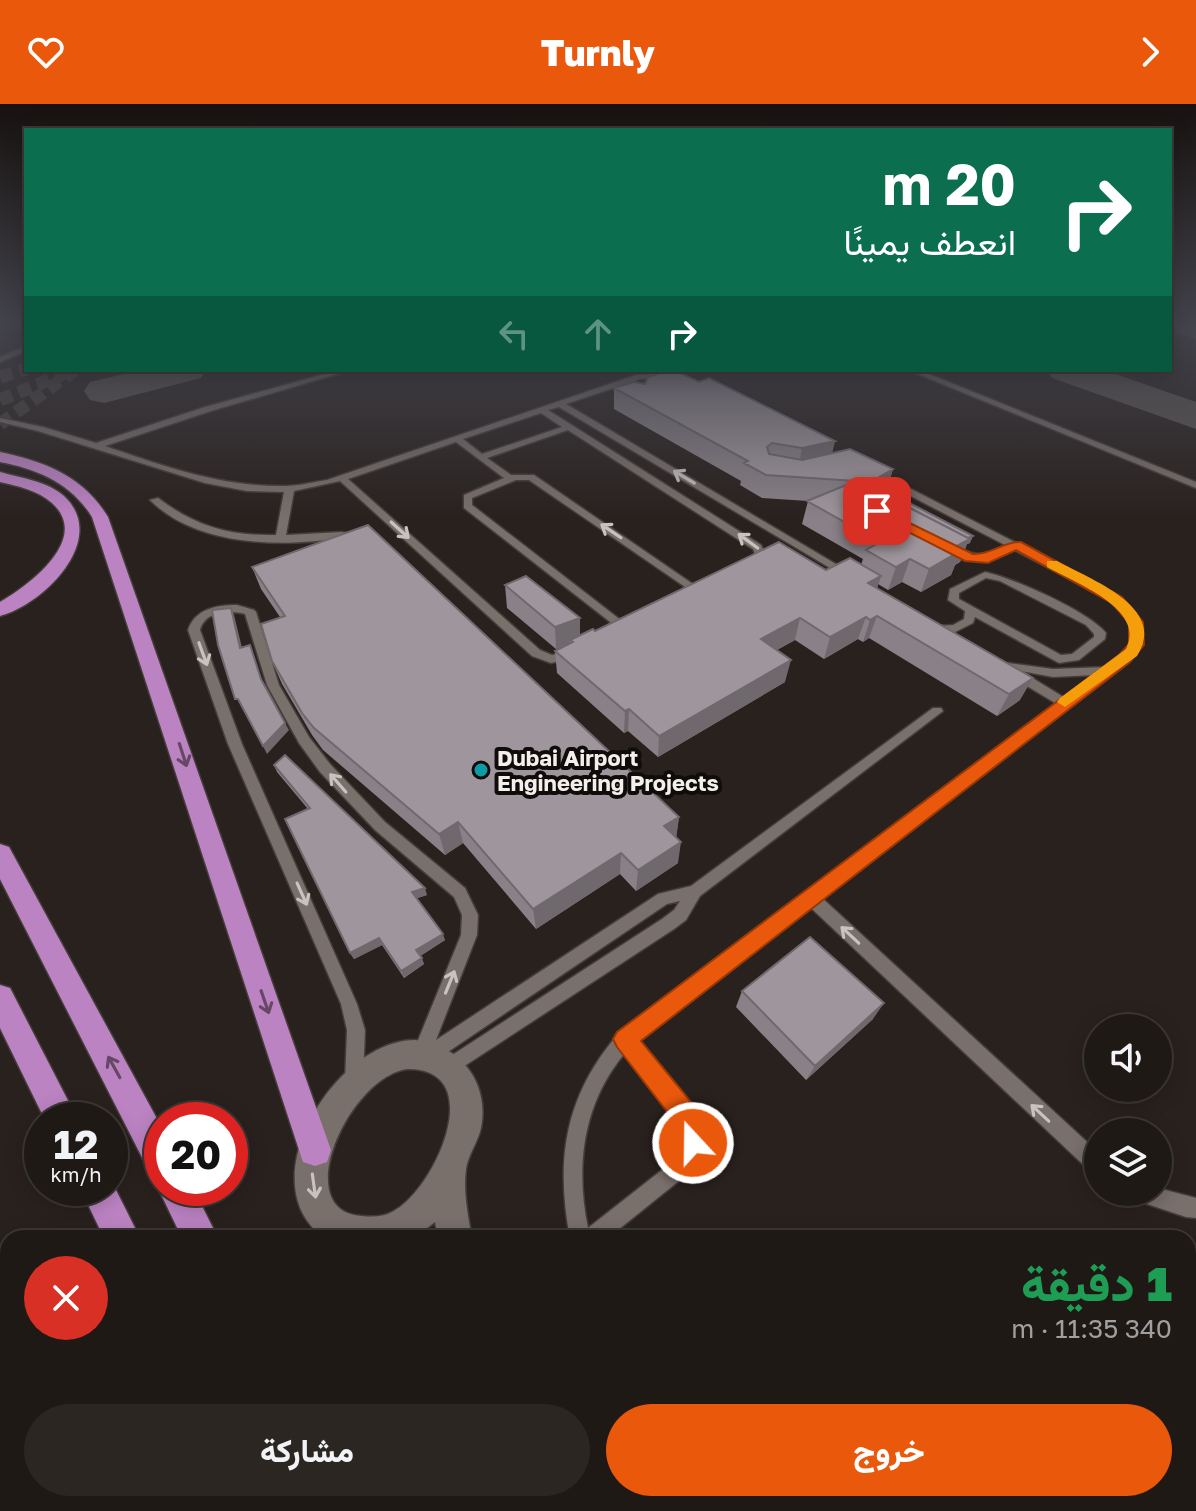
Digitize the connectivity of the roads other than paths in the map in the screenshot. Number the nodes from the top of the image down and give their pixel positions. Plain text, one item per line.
1 (284, 388) edge
2 (607, 388) edge
3 (619, 388) edge
4 (956, 388) edge
5 (628, 393) edge
6 (560, 404) junction
7 (542, 410) junction
8 (0, 420) edge
9 (569, 427) junction
10 (457, 439) junction
11 (97, 446) junction
12 (0, 457) edge
13 (481, 457) junction
14 (863, 468) edge
15 (0, 477) edge
16 (342, 478) junction
17 (510, 479) junction
18 (1196, 485) edge
19 (903, 489) junction
20 (289, 491) junction
21 (889, 496) edge
22 (155, 500) dead end
23 (342, 535) edge
24 (280, 539) junction
25 (939, 543) edge
26 (1016, 545) junction
27 (740, 570) edge
28 (859, 581) edge
29 (712, 584) edge
30 (698, 591) junction
31 (686, 597) edge
32 (0, 610) edge
33 (971, 611) junction
34 (927, 621) edge
35 (635, 622) edge
36 (994, 625) junction
37 (623, 628) junction
38 (941, 629) junction
39 (609, 635) edge
40 (581, 649) edge
41 (1107, 671) junction
42 (1064, 703) junction
43 (937, 711) dead end
44 (0, 854) edge
45 (695, 891) junction
46 (810, 897) junction
47 (0, 998) edge
48 (625, 1039) junction
49 (432, 1059) junction
50 (354, 1083) junction
51 (53, 1102) edge
52 (144, 1127) edge
53 (315, 1150) junction
54 (1084, 1152) edge
55 (449, 1168) junction
56 (1172, 1202) edge
57 (106, 1206) edge
58 (184, 1206) edge
59 (1196, 1208) edge
60 (119, 1230) edge
61 (197, 1230) edge
62 (342, 1230) edge
63 (392, 1230) edge
64 (454, 1230) edge
65 (579, 1230) edge
66 (602, 1230) edge

1 - 11 lane
2 - 6 lane
3 - 5 lane
4 - 18 lane
6 - 7 lane
28 -> 6 lane
7 - 9 lane
7 - 10 lane
8 - 11 lane
9 - 13 lane
27 -> 9 lane
10 - 13 lane
10 - 16 lane
11 - 20 lane
12 -> 53 main road
13 - 17 lane
14 - 19 lane
15 - 32 main road
16 - 20 lane
16 -> 40 lane
30 -> 17 lane
17 - 37 lane
19 - 21 lane
19 - 26 lane
20 - 24 lane
22 - 24 lane
23 - 24 lane
25 - 26 lane
26 - 41 lane
29 - 30 lane
30 - 31 lane
33 - 36 lane
33 - 36 lane
33 - 38 lane
34 - 38 lane
35 - 37 lane
36 - 38 lane
37 - 39 lane
41 - 42 lane
41 - 42 lane
42 - 46 lane
43 - 45 lane
52 -> 44 main road
45 - 49 lane
45 - 49 lane
46 - 48 lane
54 -> 46 lane
47 - 51 main road
48 - 65 lane
48 - 66 lane
49 - 50 street
49 -> 50 lane
49 - 55 street
50 - 53 street
53 -> 62 street
55 - 63 street
55 - 64 street
56 - 59 lane
57 - 60 main road
58 - 61 main road

